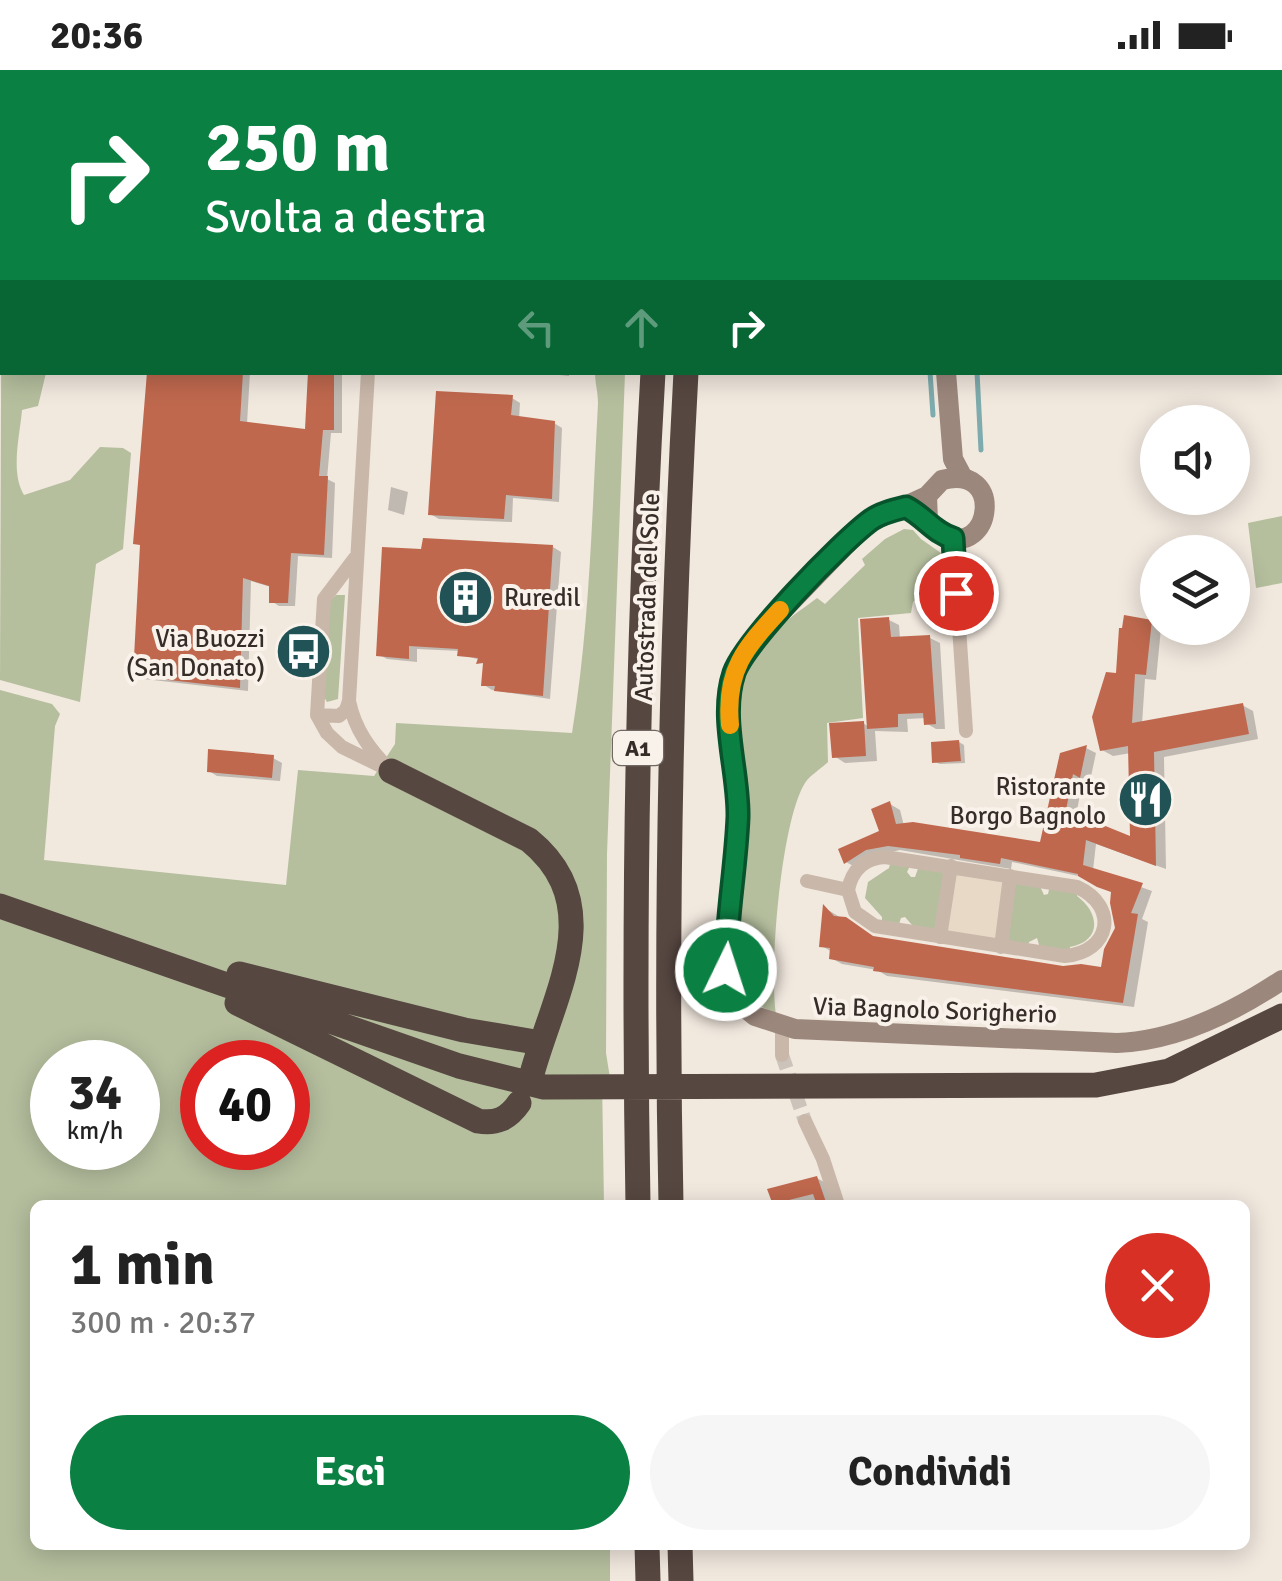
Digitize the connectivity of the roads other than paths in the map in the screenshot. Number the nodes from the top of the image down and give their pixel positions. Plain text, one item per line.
1 (368, 375) edge
2 (653, 375) edge
3 (686, 375) edge
4 (946, 375) edge
5 (953, 479) junction
6 (928, 496) junction
7 (906, 507) junction
8 (928, 521) junction
9 (953, 538) junction
10 (358, 554) junction
11 (332, 587) junction
12 (355, 600) junction
13 (348, 700) junction
14 (317, 716) junction
15 (966, 731) dead end
16 (390, 771) junction
17 (950, 866) junction
18 (1010, 876) junction
19 (808, 881) dead end
20 (848, 890) junction
21 (0, 906) edge
22 (940, 937) junction
23 (1001, 947) junction
24 (134, 952) junction
25 (1282, 980) edge
26 (1282, 1016) edge
27 (782, 1026) junction
28 (541, 1043) junction
29 (782, 1055) tunnel mouth
30 (533, 1070) dead end
31 (519, 1103) dead end
32 (806, 1120) tunnel mouth
33 (638, 1200) edge
34 (671, 1200) edge
35 (836, 1200) edge
36 (647, 1550) edge
37 (680, 1550) edge
38 (648, 1581) edge
39 (681, 1581) edge

1 - 10 street
2 - 33 highway, Autostrada del Sole / A1
3 - 34 highway, Autostrada del Sole / A1
4 - 5 street
5 - 6 street
5 - 9 street
6 - 7 street, Via Bagnolo Sorigherio
6 - 8 street
7 - 8 street
7 - 27 street, Via Bagnolo Sorigherio
8 - 9 street
9 - 15 street
10 - 11 street
10 - 12 street
11 - 12 street
11 - 14 street
12 - 13 street
13 - 14 street
13 - 16 street
14 - 16 street
16 - 28 highway
17 - 18 street
17 - 20 street
17 - 22 street
18 - 23 street
18 - 23 street
19 - 20 street
20 - 22 street
21 - 24 highway
22 - 23 street
24 - 26 highway
24 - 28 highway
24 - 31 highway
25 - 27 street, Via Bagnolo Sorigherio
27 - 29 street
28 - 30 highway
32 - 35 street
36 - 38 highway
37 - 39 highway

